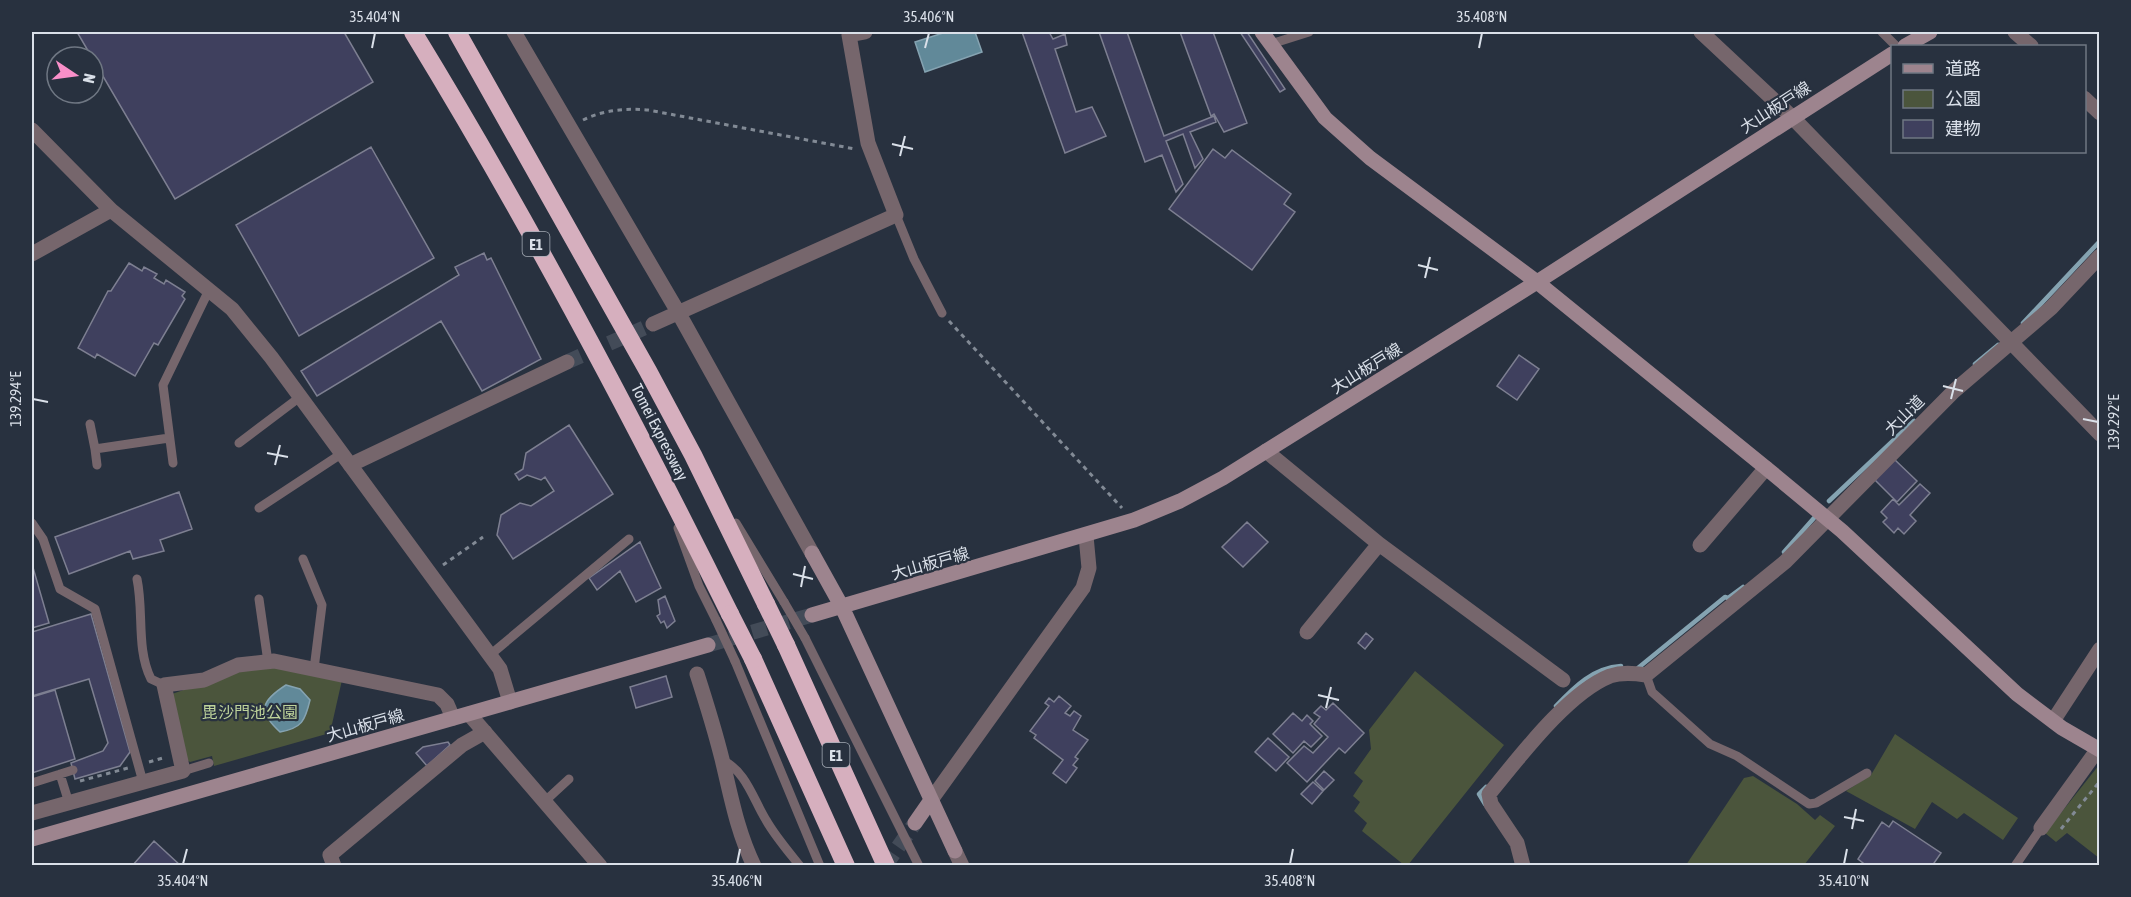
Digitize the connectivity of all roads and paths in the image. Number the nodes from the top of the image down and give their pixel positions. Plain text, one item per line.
1 (413, 32) edge
2 (457, 32) edge
3 (514, 32) edge
4 (865, 32) edge
5 (1309, 32) edge
6 (1701, 32) edge
7 (1882, 32) edge
8 (1930, 32) edge
9 (2015, 32) edge
10 (1267, 38) edge
11 (1895, 45) edge
12 (1907, 45) edge
13 (2030, 45) edge
14 (1891, 55) edge
15 (1792, 117) junction
16 (570, 127) junction
17 (32, 130) edge
18 (872, 152) junction
19 (111, 210) junction
20 (896, 215) junction
21 (32, 254) edge
22 (2100, 256) edge
23 (1537, 282) junction
24 (209, 290) junction
25 (678, 312) junction
26 (942, 313) joint
27 (653, 324) tunnel mouth
28 (2011, 344) junction
29 (567, 362) tunnel mouth
30 (300, 397) junction
31 (164, 400) junction
32 (175, 401) dead end
33 (90, 424) dead end
34 (2100, 434) edge
35 (170, 438) junction
36 (239, 443) dead end
37 (94, 449) junction
38 (1266, 451) junction
39 (345, 459) junction
40 (173, 463) dead end
41 (97, 465) dead end
42 (1766, 468) junction
43 (275, 497) junction
44 (281, 506) dead end
45 (259, 508) dead end
46 (1827, 517) junction
47 (1134, 520) junction
48 (32, 523) edge
49 (1086, 536) junction
50 (483, 537) dead end
51 (629, 538) dead end
52 (1379, 544) junction
53 (1700, 545) dead end
54 (812, 553) joint
55 (303, 559) dead end
56 (430, 574) junction
57 (311, 578) junction
58 (137, 579) dead end
59 (301, 583) dead end
60 (259, 598) dead end
61 (775, 603) junction
62 (842, 607) junction
63 (812, 615) tunnel mouth
64 (1307, 632) dead end
65 (708, 645) tunnel mouth
66 (2100, 649) edge
67 (490, 655) junction
68 (744, 660) junction
69 (268, 662) junction
70 (314, 669) junction
71 (697, 674) dead end
72 (1646, 675) junction
73 (1563, 680) dead end
74 (164, 685) junction
75 (510, 702) junction
76 (469, 714) junction
77 (453, 718) junction
78 (2053, 721) junction
79 (485, 732) junction
80 (2099, 750) edge
81 (179, 753) junction
82 (722, 760) junction
83 (208, 763) dead end
84 (138, 765) junction
85 (73, 770) dead end
86 (183, 771) junction
87 (1867, 773) dead end
88 (60, 774) junction
89 (569, 779) dead end
90 (143, 782) junction
91 (32, 783) edge
92 (63, 786) junction
93 (931, 800) junction
94 (69, 802) junction
95 (544, 802) junction
96 (32, 813) edge
97 (915, 823) tunnel mouth
98 (2041, 828) joint
99 (32, 839) edge
100 (954, 850) joint
101 (334, 866) edge
102 (600, 866) edge
103 (754, 866) edge
104 (800, 866) edge
105 (820, 866) edge
106 (846, 866) edge
107 (886, 866) edge
108 (920, 866) edge
109 (962, 866) edge
110 (1523, 866) edge
111 (2014, 866) edge

1 - 68 highway, Tomei Expressway / E1, bridge
2 - 61 highway, Tomei Expressway / E1
3 - 16 street
4 - 18 street
5 - 10 lane
6 - 15 street
7 - 11 lane
8 - 12 main road
9 - 13 street
10 - 23 main road
14 - 15 main road, 大山板戸線
15 - 23 main road, 大山板戸線
15 - 28 street
16 - 18 path
16 - 25 street
17 - 19 street
18 - 20 street
19 - 21 street
19 - 24 street
20 - 25 street
20 - 26 lane
22 - 28 street, 大山道
23 - 38 main road, 大山板戸線
23 - 42 main road
24 - 30 street
24 - 31 lane
25 - 27 street
25 - 54 street
26 - 47 path
28 - 34 street
28 - 46 street, 大山道
29 - 39 street
30 - 36 lane
30 - 39 street
31 - 32 lane
31 - 35 lane
33 - 37 lane
35 - 37 lane
35 - 40 lane
37 - 41 lane
38 - 47 main road, 大山板戸線
38 - 52 street
39 - 43 lane
39 - 56 street
42 - 46 main road
42 - 53 street
43 - 44 lane
43 - 45 lane
46 - 72 street, 大山道
46 - 78 main road
47 - 49 main road, 大山板戸線
48 - 84 lane
49 - 62 main road, 大山板戸線
49 - 93 street
50 - 56 path
51 - 67 lane
52 - 64 street
52 - 73 street
54 - 62 main road
55 - 57 lane
56 - 67 street
57 - 59 lane
57 - 70 lane
58 - 74 lane
60 - 69 lane
61 - 107 highway, Tomei Expressway / E1, bridge
61 - 108 lane, bridge
62 - 63 main road, 大山板戸線
62 - 93 main road
65 - 75 main road, 大山板戸線
66 - 78 street
67 - 75 street
68 - 105 lane
68 - 106 highway, Tomei Expressway / E1
69 - 70 street
69 - 74 street
70 - 77 street
71 - 82 street
72 - 87 lane
72 - 110 street
74 - 81 street
75 - 76 main road, 大山板戸線
76 - 77 main road, 大山板戸線
76 - 79 street
77 - 99 main road, 大山板戸線
78 - 80 main road
79 - 95 street
79 - 101 street
80 - 98 street
81 - 84 path
81 - 86 street
82 - 103 street
82 - 104 lane
83 - 86 lane
84 - 90 lane
84 - 92 path
85 - 88 lane
86 - 90 street
88 - 91 lane
88 - 92 lane
89 - 95 lane
90 - 94 street
92 - 94 lane
93 - 97 main road
93 - 100 main road
94 - 96 street
95 - 102 street
98 - 111 lane
100 - 109 street

